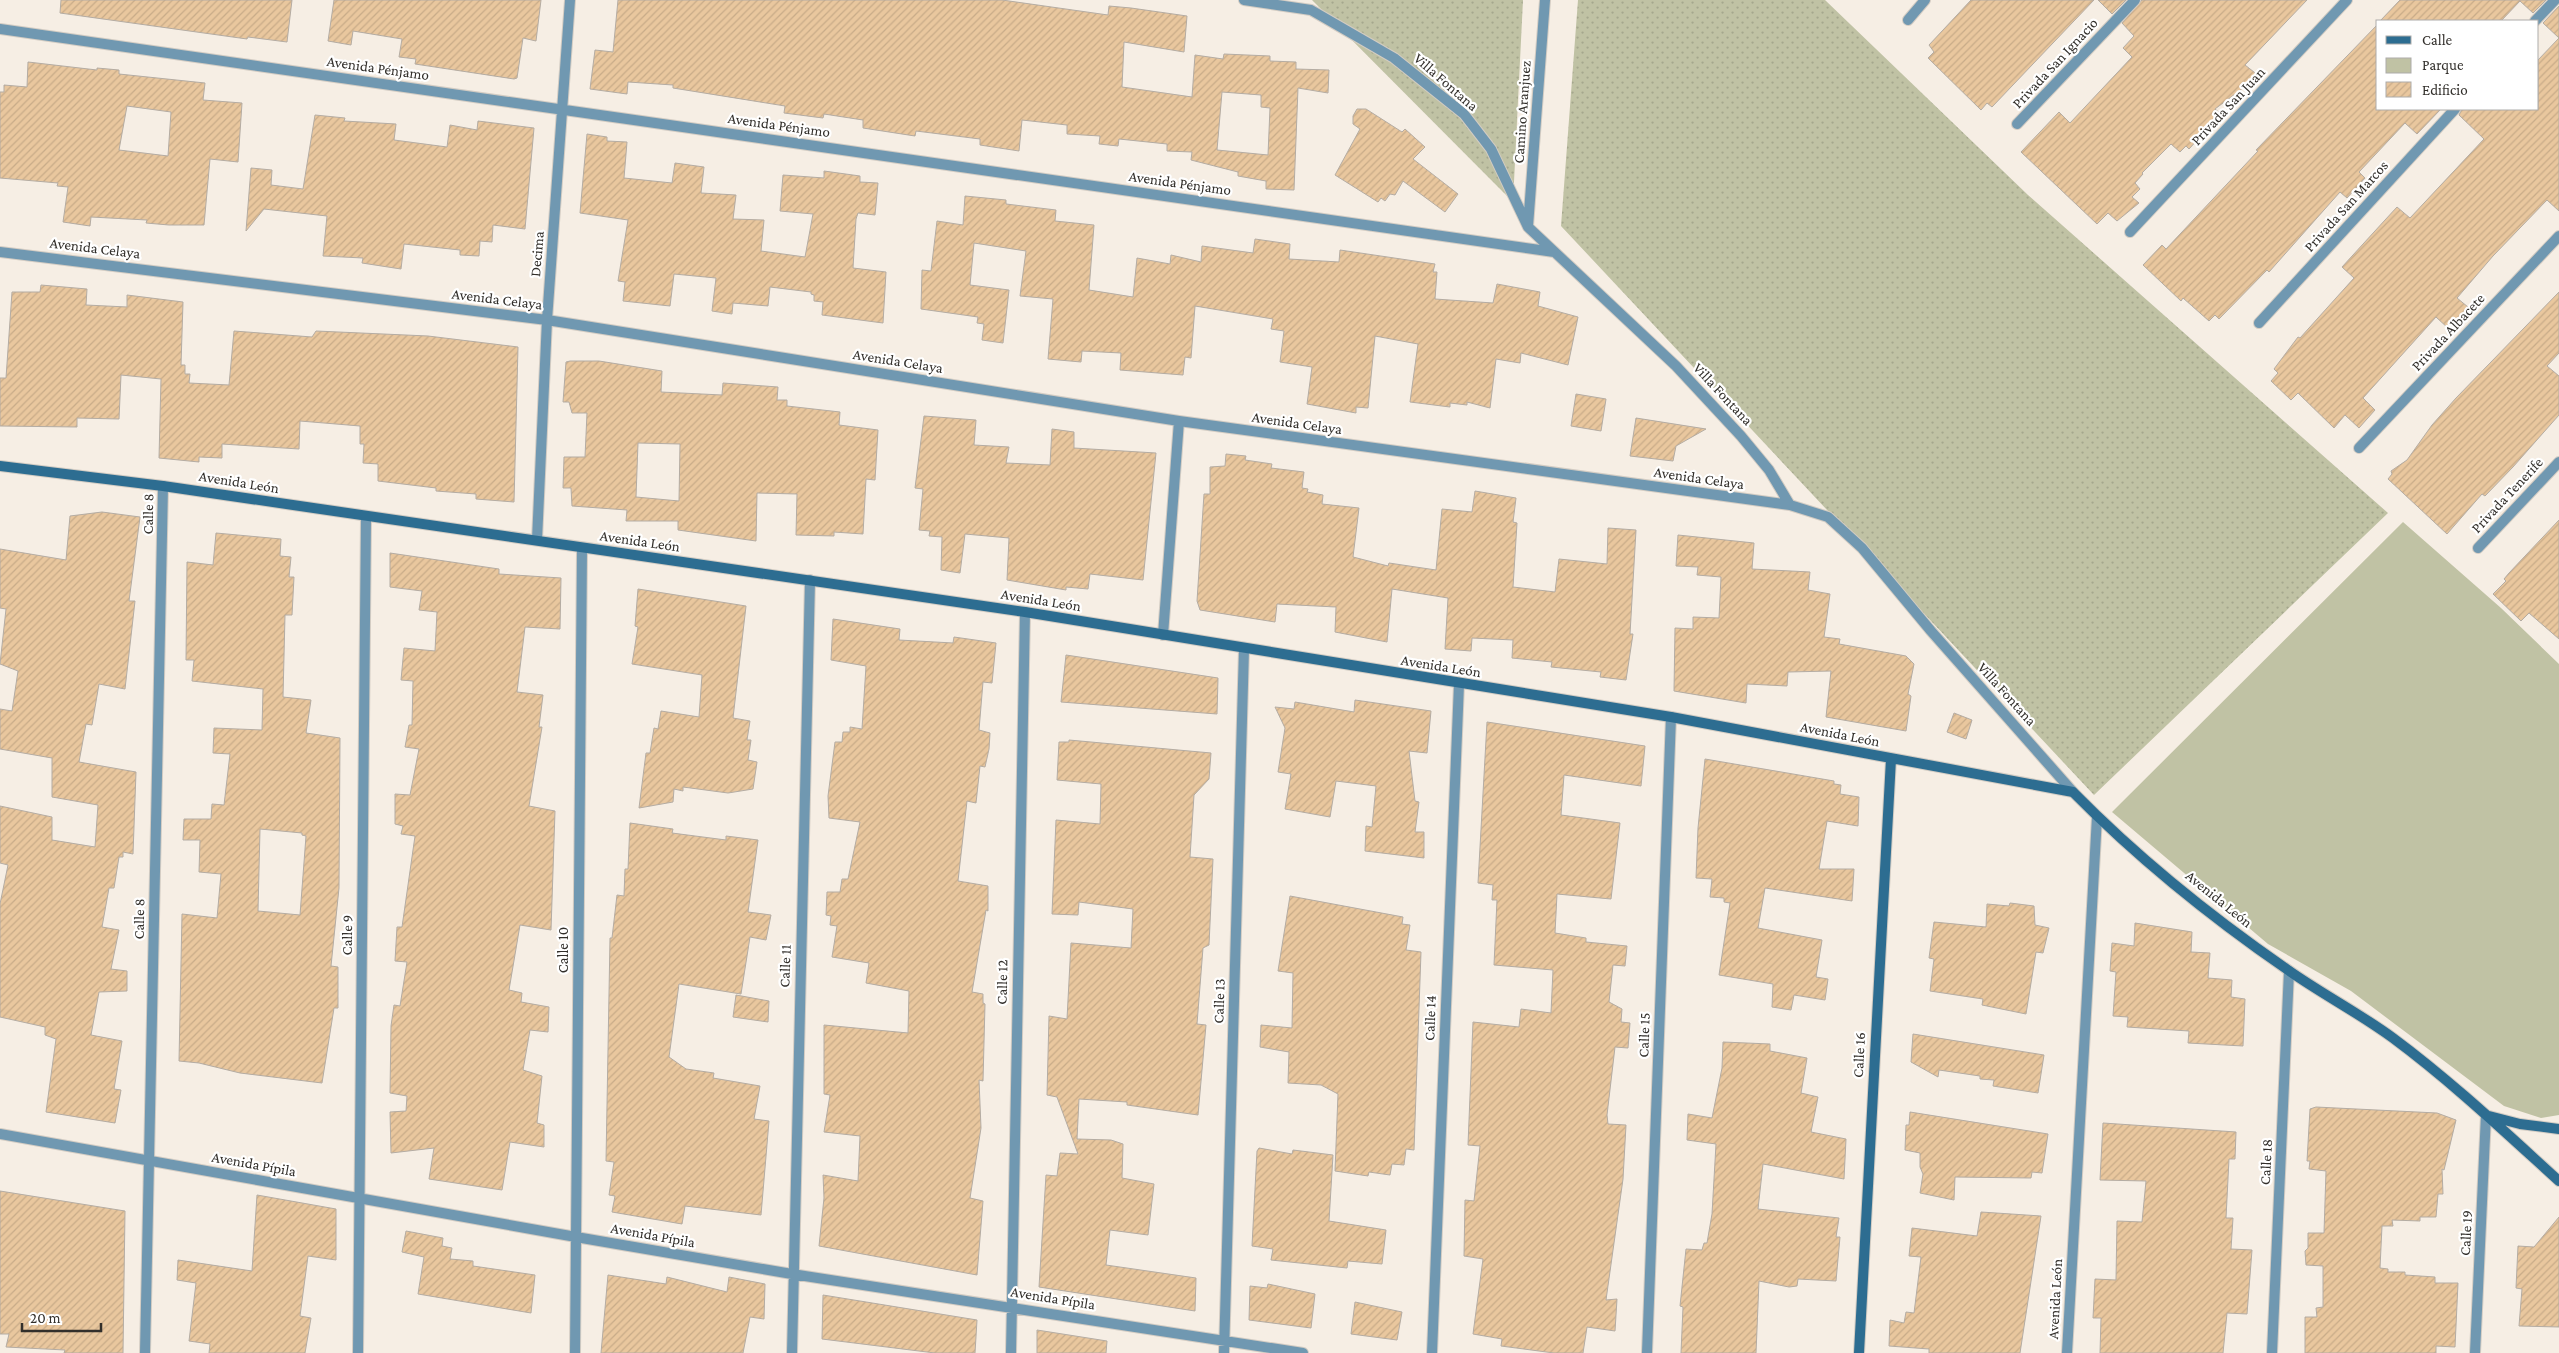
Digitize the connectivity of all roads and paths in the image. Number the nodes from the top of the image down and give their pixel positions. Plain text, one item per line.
1 (570, 0) edge
2 (1244, 0) edge
3 (1545, 0) edge
4 (1925, 0) edge
5 (2135, 0) edge
6 (2347, 0) edge
7 (2555, 0) edge
8 (1908, 20) dead end
9 (2536, 20) edge
10 (0, 29) edge
11 (564, 109) junction
12 (2454, 110) edge
13 (2017, 124) dead end
14 (1528, 227) junction
15 (2130, 232) dead end
16 (2559, 236) edge
17 (0, 252) edge
18 (1554, 252) junction
19 (547, 320) junction
20 (2259, 323) dead end
21 (1179, 421) junction
22 (2359, 448) dead end
23 (2559, 462) edge
24 (0, 466) edge
25 (163, 486) junction
26 (1790, 505) junction
27 (366, 517) junction
28 (537, 540) junction
29 (582, 548) junction
30 (2478, 548) dead end
31 (810, 580) junction
32 (1024, 612) junction
33 (1163, 635) junction
34 (1244, 649) junction
35 (1459, 684) junction
36 (1671, 717) junction
37 (1891, 759) junction
38 (2073, 792) junction
39 (2098, 817) junction
40 (2289, 972) junction
41 (2486, 1115) junction
42 (2559, 1129) edge
43 (0, 1134) edge
44 (149, 1160) junction
45 (2559, 1181) edge
46 (359, 1198) junction
47 (576, 1238) junction
48 (792, 1274) junction
49 (1011, 1307) junction
50 (1224, 1342) junction
51 (145, 1353) edge
52 (358, 1353) edge
53 (575, 1353) edge
54 (792, 1353) edge
55 (1011, 1353) edge
56 (1224, 1353) edge
57 (1302, 1353) edge
58 (1432, 1353) edge
59 (1647, 1353) edge
60 (1859, 1353) edge
61 (2067, 1353) edge
62 (2272, 1353) edge
63 (2475, 1353) edge

1 - 11 street, Decima
2 - 14 street, Villa Fontana
3 - 14 street, Camino Aranjuez
4 - 8 street
5 - 13 street, Privada San Ignacio
6 - 15 street, Privada San Juan
7 - 9 street
10 - 11 street, Avenida Pénjamo
11 - 18 street, Avenida Pénjamo
11 - 19 street, Decima
12 - 20 street, Privada San Marcos
14 - 18 street, Villa Fontana
16 - 22 street, Privada Albacete
17 - 19 street, Avenida Celaya
18 - 26 street, Villa Fontana
19 - 21 street, Avenida Celaya
19 - 28 street, Decima
21 - 26 street, Avenida Celaya
21 - 33 street
23 - 30 street, Privada Tenerife
24 - 25 street, Avenida León
25 - 27 street, Avenida León
25 - 44 street, Calle 8
26 - 38 street, Villa Fontana
27 - 28 street, Avenida León
27 - 46 street, Calle 9
28 - 29 street, Avenida León
29 - 31 street, Avenida León
29 - 47 street, Calle 10
31 - 32 street, Avenida León
31 - 48 street, Calle 11
32 - 33 street, Avenida León
32 - 49 street, Calle 12
33 - 34 street, Avenida León
34 - 35 street, Avenida León
34 - 50 street, Calle 13
35 - 36 street, Avenida León
35 - 58 street, Calle 14
36 - 37 street, Avenida León
36 - 59 street, Calle 15
37 - 38 street, Avenida León
37 - 60 street, Calle 16
38 - 39 street, Villa Fontana
39 - 40 street, Avenida León
39 - 61 street, Avenida León
40 - 41 street, Avenida León
40 - 62 street, Calle 18
41 - 42 street
41 - 45 street, Avenida León
41 - 63 street, Calle 19
43 - 44 street, Avenida Pípila
44 - 46 street, Avenida Pípila
44 - 51 street, Calle 8
46 - 47 street, Avenida Pípila
46 - 52 street, Calle 9
47 - 48 street, Avenida Pípila
47 - 53 street, Calle 10
48 - 49 street, Avenida Pípila
48 - 54 street, Calle 11
49 - 50 street, Avenida Pípila
49 - 55 street, Calle 12
50 - 56 street, Calle 13
50 - 57 street, Avenida Pípila

